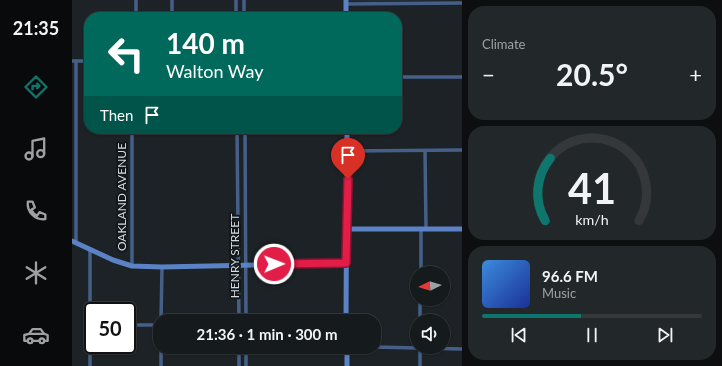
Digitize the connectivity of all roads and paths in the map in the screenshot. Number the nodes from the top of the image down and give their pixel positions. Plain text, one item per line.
1 (136, 0) edge
2 (172, 0) edge
3 (236, 0) edge
4 (244, 0) edge
5 (346, 2) edge
6 (462, 3) edge
7 (136, 12) edge
8 (172, 12) edge
9 (236, 12) edge
10 (244, 12) edge
11 (74, 61) edge
12 (462, 76) edge
13 (402, 77) edge
14 (132, 134) edge
15 (237, 134) edge
16 (245, 134) edge
17 (347, 134) edge
18 (462, 150) edge
19 (425, 151) junction
20 (348, 152) junction
21 (237, 154) junction
22 (245, 154) junction
23 (245, 191) junction
24 (237, 192) junction
25 (347, 228) junction
26 (423, 228) junction
27 (462, 229) edge
28 (74, 242) edge
29 (90, 249) junction
30 (346, 263) junction
31 (238, 264) junction
32 (245, 264) junction
33 (132, 266) junction
34 (421, 266) edge
35 (162, 267) junction
36 (161, 314) edge
37 (239, 314) edge
38 (246, 314) edge
39 (346, 314) edge
40 (138, 325) dead end
41 (153, 325) edge
42 (381, 347) edge
43 (410, 348) edge
44 (450, 349) edge
45 (462, 349) edge
46 (161, 354) edge
47 (239, 354) edge
48 (246, 354) edge
49 (346, 354) edge
50 (420, 354) edge
51 (90, 366) edge
52 (161, 366) edge
53 (239, 366) edge
54 (246, 366) edge
55 (347, 366) edge
56 (420, 366) edge

1 - 7 street
2 - 8 street
3 - 9 street
4 - 10 street
5 - 6 street
11 - 28 street
12 - 13 street
14 - 33 street, OAKLAND AVENUE
15 - 21 street, HENRY STREET
16 - 22 street, HENRY STREET
17 - 20 main road
18 - 19 street
19 - 20 street
19 - 26 street
20 - 25 main road
21 - 22 street
21 - 24 street, HENRY STREET
22 - 23 street, HENRY STREET
23 - 24 street
23 - 32 street, HENRY STREET
24 - 31 street, HENRY STREET
25 - 26 main road
25 - 30 main road
26 - 27 main road
26 - 34 street
28 - 29 main road
29 - 33 main road
29 - 51 street
30 - 32 main road
30 - 39 main road
31 - 32 main road
31 - 35 main road
31 - 37 street, HENRY STREET
32 - 38 street, HENRY STREET
33 - 35 main road
35 - 36 street
40 - 41 street
42 - 43 street
44 - 45 street
46 - 52 street
47 - 53 street
48 - 54 street
49 - 55 main road
50 - 56 street

